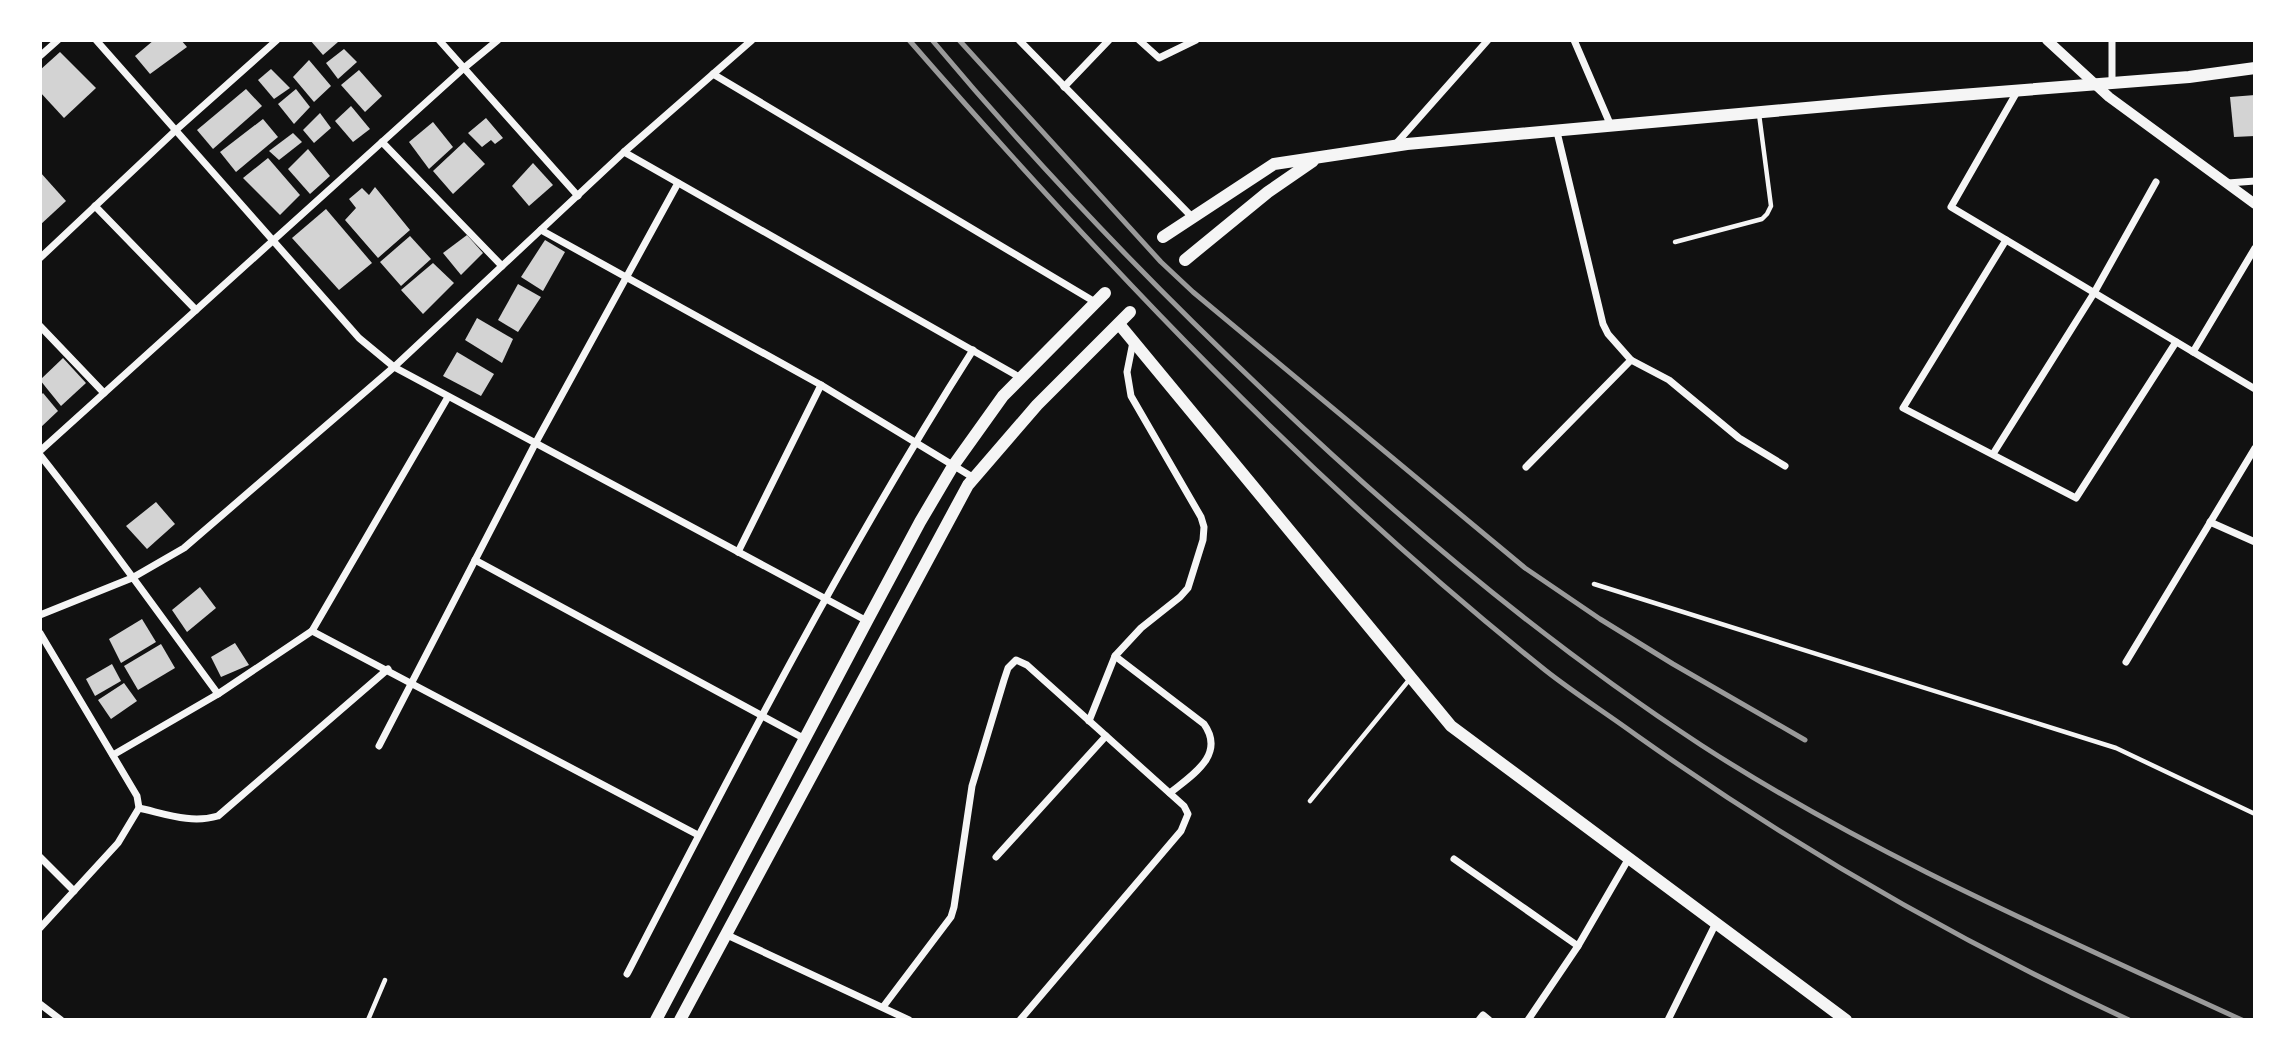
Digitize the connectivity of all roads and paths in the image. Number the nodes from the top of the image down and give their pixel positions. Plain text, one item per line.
1 (58, 40) edge
2 (96, 40) edge
3 (276, 40) edge
4 (439, 40) edge
5 (498, 40) edge
6 (752, 40) edge
7 (1019, 40) edge
8 (1109, 40) edge
9 (1139, 40) edge
10 (1196, 40) edge
11 (1488, 40) edge
12 (1574, 40) edge
13 (2048, 40) edge
14 (2112, 40) edge
15 (40, 56) edge
16 (464, 68) junction
17 (2255, 68) edge
18 (713, 74) junction
19 (2112, 82) junction
20 (2094, 83) junction
21 (1064, 87) junction
22 (2018, 89) junction
23 (1759, 113) junction
24 (1611, 127) junction
25 (176, 130) junction
26 (1557, 132) junction
27 (382, 142) junction
28 (1393, 146) junction
29 (624, 152) junction
30 (1317, 159) junction
31 (2255, 181) edge
32 (2156, 182) dead end
33 (678, 183) junction
34 (2226, 183) junction
35 (578, 196) junction
36 (2255, 204) edge
37 (95, 206) junction
38 (1192, 217) junction
39 (541, 230) junction
40 (1163, 237) dead end
41 (272, 240) junction
42 (2006, 240) junction
43 (1675, 242) dead end
44 (2255, 248) edge
45 (40, 258) edge
46 (1185, 260) dead end
47 (502, 267) junction
48 (627, 278) junction
49 (2094, 293) junction
50 (1100, 298) joint
51 (196, 310) junction
52 (1130, 312) dead end
53 (1119, 324) junction
54 (40, 326) edge
55 (1133, 342) junction
56 (2176, 342) junction
57 (973, 350) junction
58 (2193, 352) junction
59 (1632, 360) junction
60 (394, 368) junction
61 (1021, 378) junction
62 (821, 385) junction
63 (2255, 389) edge
64 (104, 393) junction
65 (448, 397) junction
66 (914, 442) junction
67 (535, 444) junction
68 (2255, 448) edge
69 (40, 453) edge
70 (1993, 454) junction
71 (953, 466) junction
72 (1785, 466) dead end
73 (1526, 467) dead end
74 (974, 478) junction
75 (2210, 522) junction
76 (2255, 542) edge
77 (738, 552) junction
78 (475, 560) junction
79 (132, 578) junction
80 (1594, 584) dead end
81 (826, 598) junction
82 (40, 615) edge
83 (867, 621) junction
84 (312, 631) junction
85 (40, 633) edge
86 (1115, 656) junction
87 (2126, 663) dead end
88 (388, 669) junction
89 (1411, 677) junction
90 (412, 682) junction
91 (218, 694) junction
92 (761, 714) junction
93 (1089, 722) junction
94 (1106, 736) junction
95 (805, 739) junction
96 (379, 746) dead end
97 (113, 755) junction
98 (1170, 793) junction
99 (1310, 801) dead end
100 (139, 808) junction
101 (2255, 814) edge
102 (698, 835) junction
103 (40, 857) edge
104 (996, 857) dead end
105 (1629, 858) junction
106 (1454, 859) dead end
107 (74, 891) junction
108 (1716, 923) junction
109 (40, 928) edge
110 (724, 934) junction
111 (1578, 946) junction
112 (627, 974) dead end
113 (385, 980) dead end
114 (40, 1004) edge
115 (883, 1007) junction
116 (1838, 1017) edge
117 (61, 1020) edge
118 (369, 1020) edge
119 (656, 1020) edge
120 (680, 1020) edge
121 (909, 1020) edge
122 (1020, 1020) edge
123 (1479, 1020) edge
124 (1489, 1020) edge
125 (1528, 1020) edge
126 (1668, 1020) edge

1 - 15 street
2 - 25 street
3 - 25 street
4 - 16 street
5 - 16 street
6 - 18 street
7 - 21 street
8 - 21 street
9 - 10 street
11 - 28 street
12 - 24 street
13 - 20 street
14 - 19 street
16 - 27 street
16 - 35 street
17 - 19 main road
18 - 29 street
18 - 50 street
19 - 20 main road
20 - 22 main road
20 - 34 street
21 - 38 street
22 - 23 main road
22 - 42 street
23 - 24 main road
23 - 43 lane
24 - 26 main road
25 - 37 street
25 - 41 street
26 - 28 main road
26 - 59 street
27 - 41 street
27 - 47 street
28 - 30 main road
29 - 33 street
29 - 35 street
30 - 38 main road
30 - 46 main road
31 - 34 street
32 - 49 street
33 - 48 street
33 - 57 street
34 - 36 street
35 - 39 street
37 - 45 street
37 - 51 street
38 - 40 main road
39 - 47 street
39 - 48 street
41 - 51 street
41 - 60 street
42 - 49 street
42 - 70 street
44 - 58 street
47 - 60 street
48 - 62 street
48 - 67 street
49 - 56 street
49 - 70 street
50 - 61 main road
51 - 64 street
52 - 53 main road
53 - 55 main road
53 - 74 main road
54 - 64 street
55 - 86 street
55 - 89 main road
56 - 58 street
56 - 70 street
57 - 61 street
57 - 66 street
58 - 63 street
59 - 72 street
59 - 73 street
60 - 65 street
60 - 79 street
61 - 71 main road
62 - 66 street
62 - 77 street
64 - 69 street
65 - 67 street
65 - 84 street
66 - 71 street
66 - 81 street
67 - 77 street
67 - 78 street
68 - 75 street
69 - 79 street
71 - 74 street
71 - 83 main road
74 - 110 main road
75 - 76 street
75 - 87 street
77 - 81 street
78 - 90 street
78 - 92 street
79 - 82 street
79 - 91 street
80 - 101 lane
81 - 83 street
81 - 92 street
83 - 95 main road
84 - 88 street
84 - 91 street
85 - 97 street
86 - 93 street
86 - 98 street
88 - 90 street
88 - 100 street
89 - 99 lane
89 - 105 main road
90 - 96 street
90 - 102 street
91 - 97 street
92 - 95 street
92 - 102 street
93 - 94 street
93 - 115 street
94 - 98 street
94 - 104 street
95 - 119 main road
97 - 100 street
98 - 122 street
100 - 107 street
102 - 112 street
103 - 107 street
105 - 108 main road
105 - 111 street
106 - 111 street
107 - 109 street
108 - 116 main road
108 - 126 street
110 - 115 street
110 - 120 main road
111 - 125 street
113 - 118 lane
114 - 117 street
115 - 121 street
123 - 124 street

